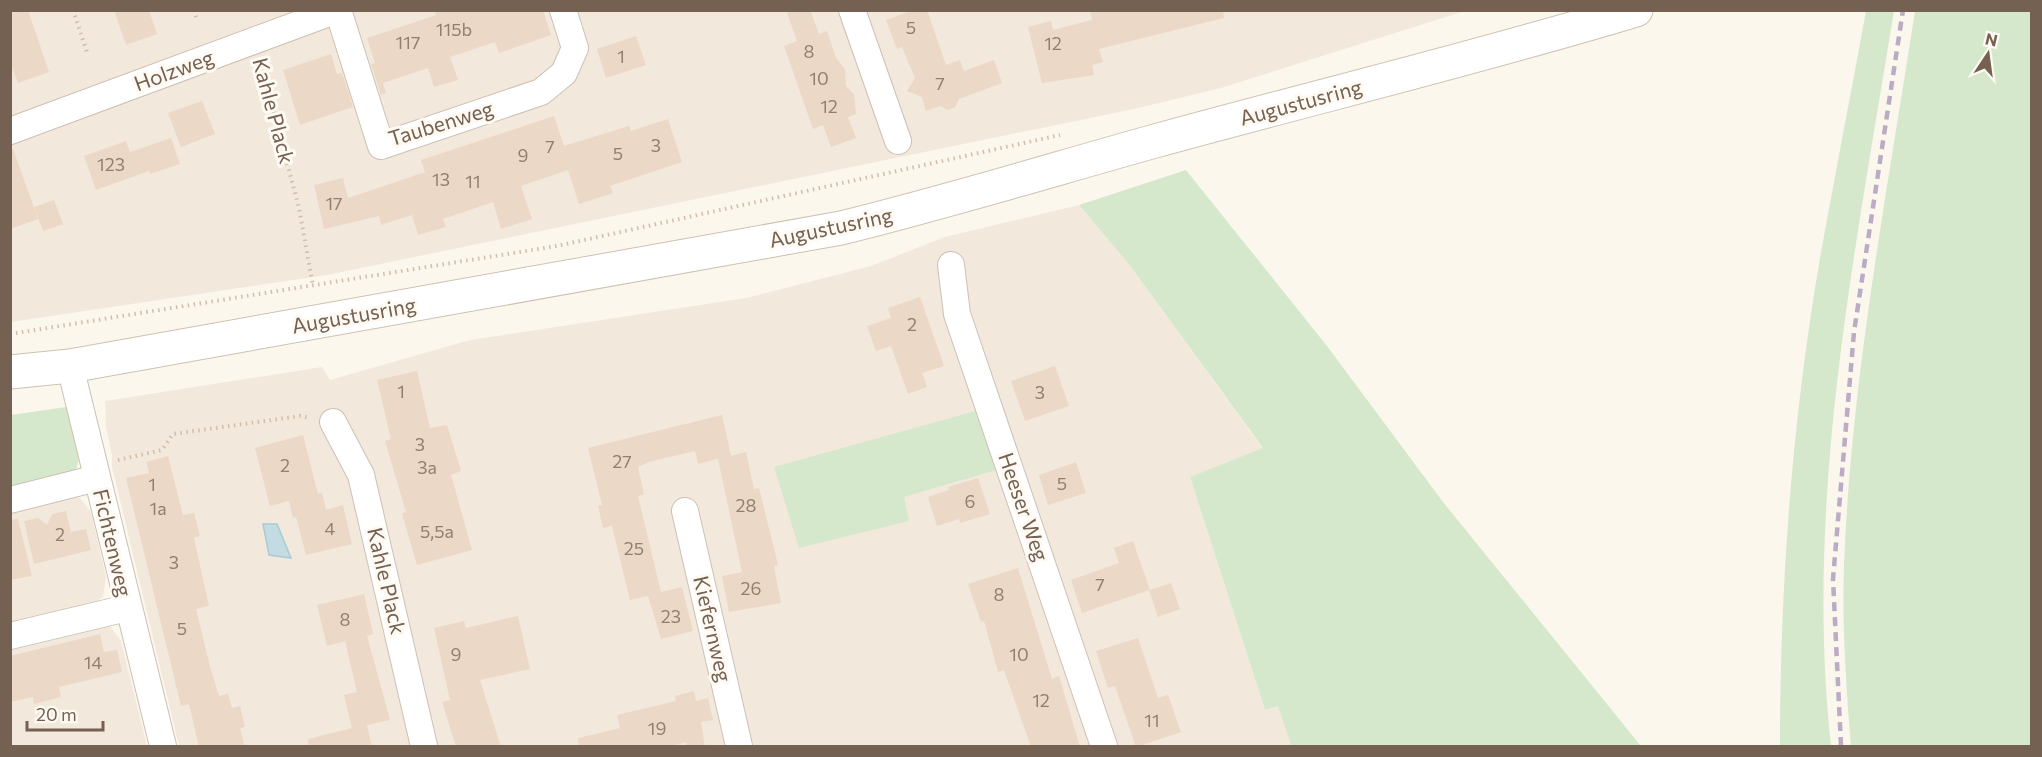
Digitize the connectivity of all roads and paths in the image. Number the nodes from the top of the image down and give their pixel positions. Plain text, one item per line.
1 (73, 10) edge
2 (194, 10) edge
3 (338, 10) edge
4 (563, 10) edge
5 (852, 10) edge
6 (1636, 10) edge
7 (197, 20) dead end
8 (255, 41) junction
9 (88, 55) dead end
10 (10, 131) edge
11 (1071, 133) dead end
12 (898, 141) joint
13 (908, 167) junction
14 (922, 208) junction
15 (951, 265) dead end
16 (313, 286) junction
17 (10, 334) edge
18 (70, 366) junction
19 (10, 372) edge
20 (333, 422) joint
21 (95, 472) junction
22 (10, 500) edge
23 (685, 511) dead end
24 (127, 608) junction
25 (10, 636) edge
26 (163, 747) edge
27 (424, 747) edge
28 (740, 747) edge
29 (1104, 747) edge

1 - 9 path
2 - 7 path
3 - 4 street, Taubenweg
3 - 8 street, Holzweg
5 - 12 street
6 - 14 main road, Augustusring
8 - 10 street, Holzweg
8 - 16 path, Kahle Plack
11 - 13 path
12 - 13 path
13 - 14 path
13 - 16 path
14 - 18 main road, Augustusring
15 - 29 street, Heeser Weg
16 - 17 path
18 - 19 main road, Augustusring
18 - 21 street, Fichtenweg
20 - 21 path
20 - 27 street, Kahle Plack
21 - 22 street, Fichtenweg
21 - 24 street, Fichtenweg
23 - 28 street, Kiefernweg
24 - 25 street, Fichtenweg
24 - 26 street, Fichtenweg

